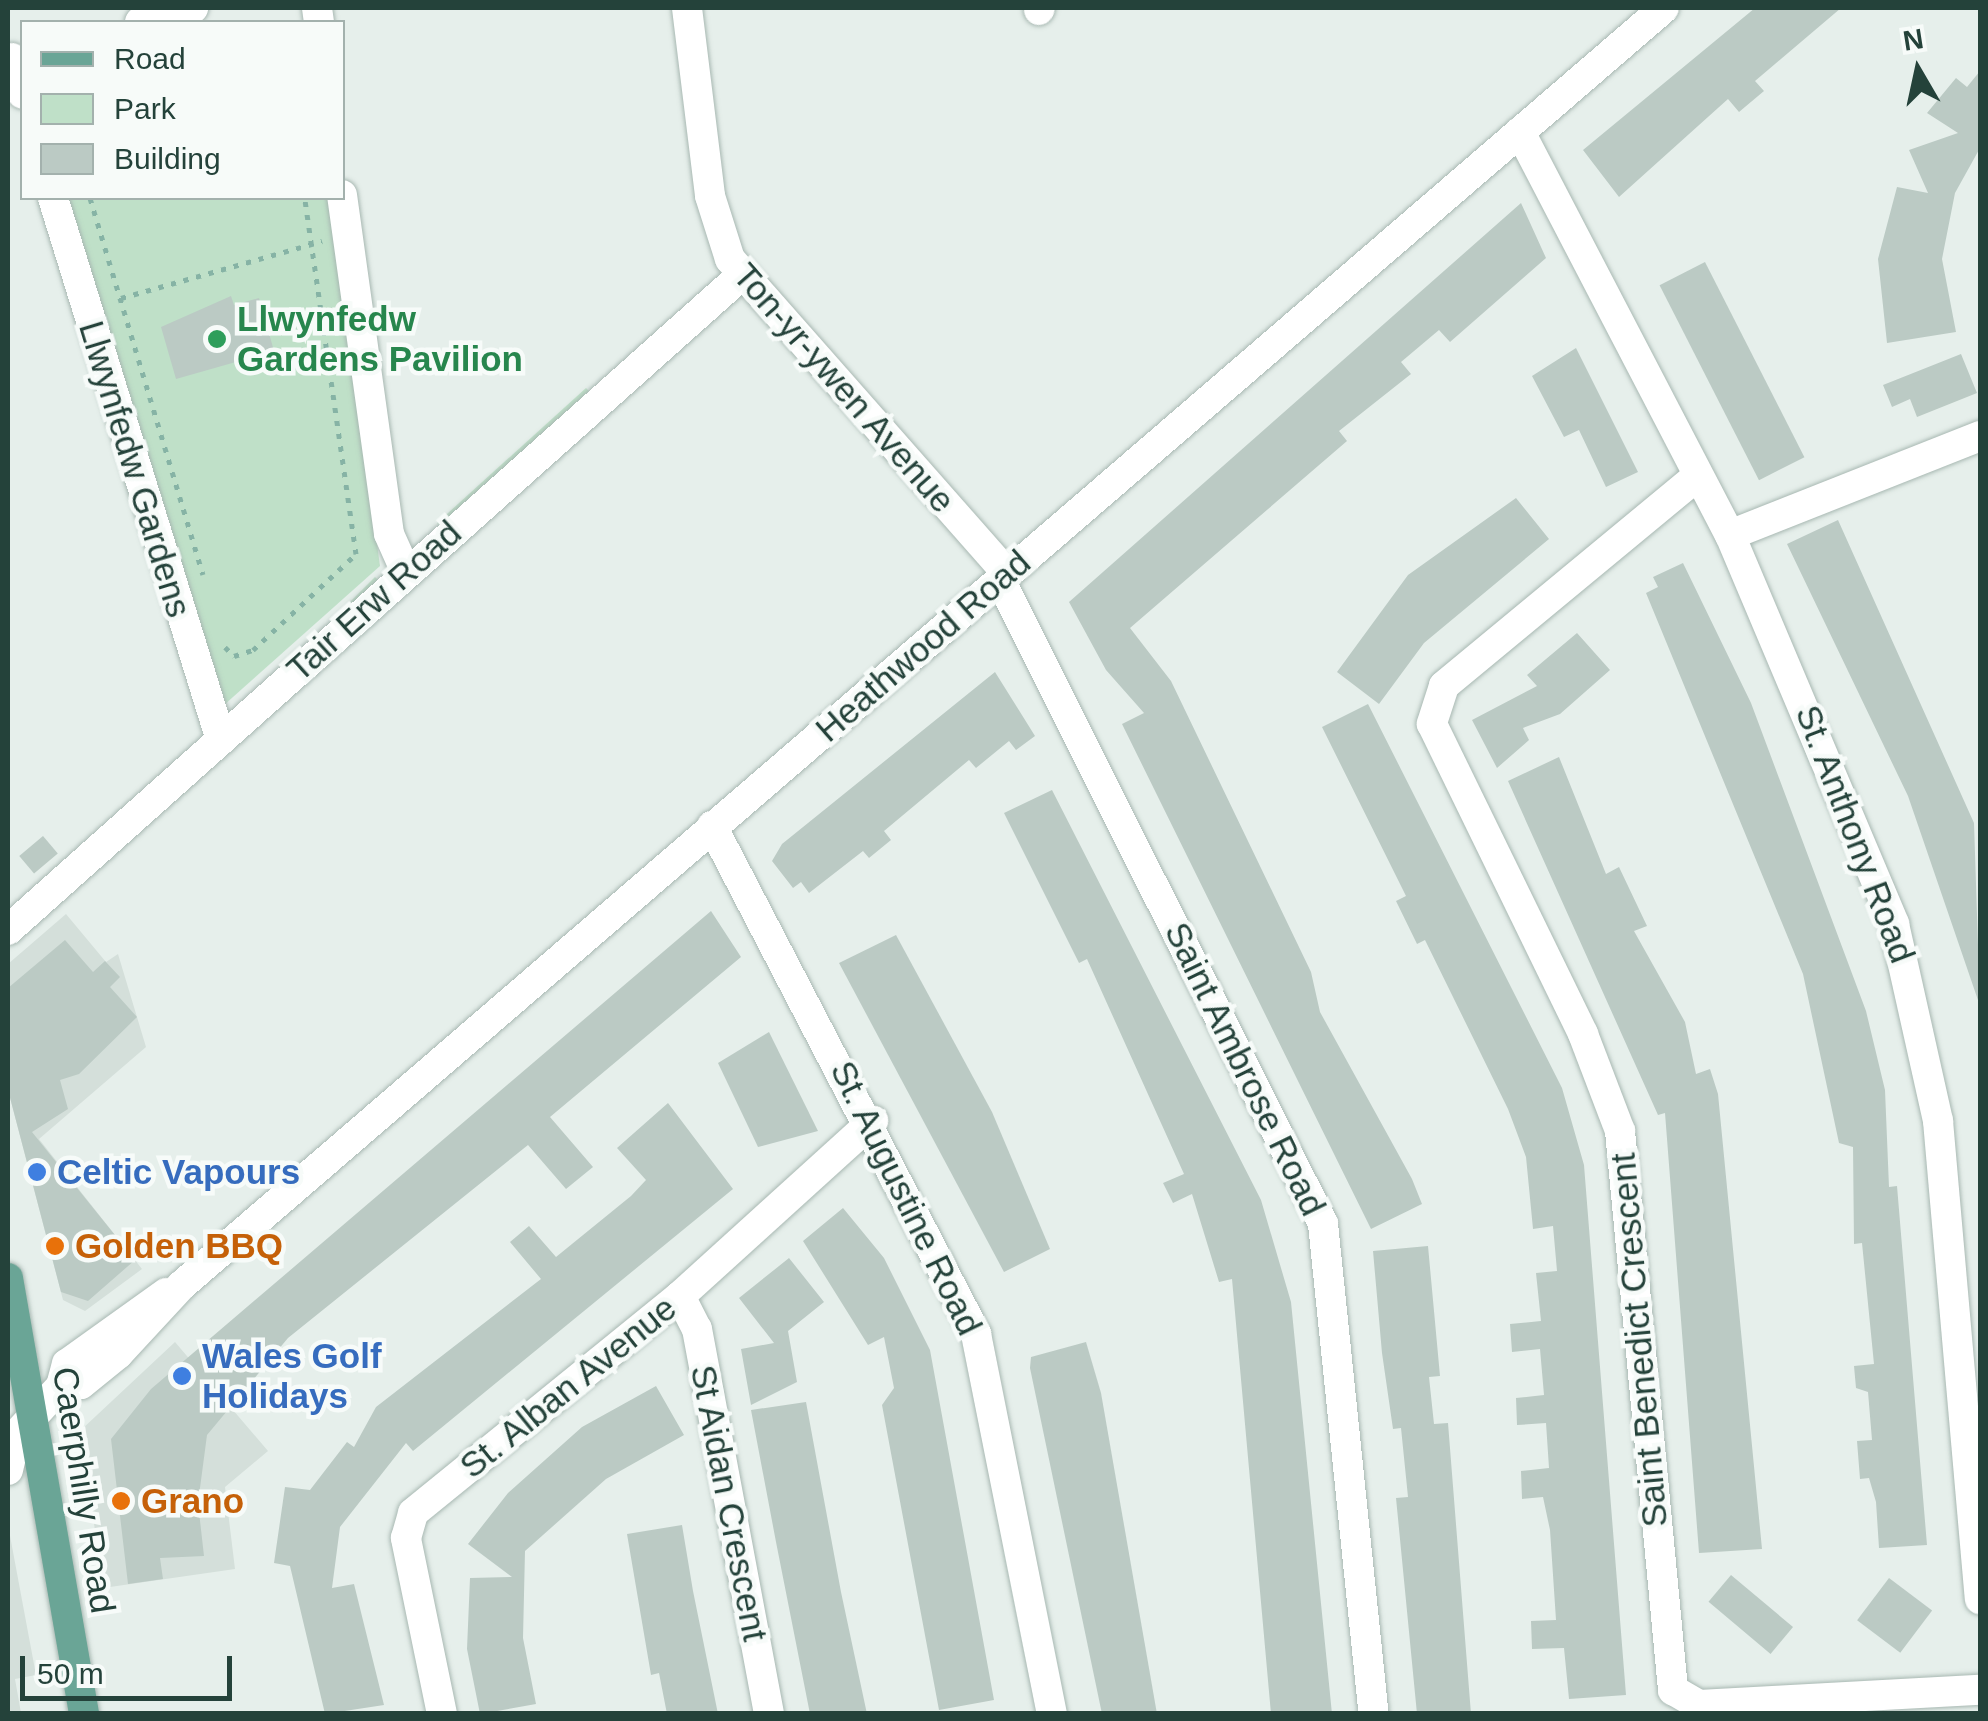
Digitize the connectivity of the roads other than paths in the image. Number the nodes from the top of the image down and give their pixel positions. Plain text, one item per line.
1 (193, 8) edge
2 (688, 8) edge
3 (1655, 10) edge
4 (148, 20) edge
5 (14, 58) edge
6 (20, 85) edge
7 (1520, 132) junction
8 (55, 200) edge
9 (343, 200) edge
10 (742, 274) junction
11 (1980, 436) edge
12 (1694, 478) junction
13 (1730, 536) junction
14 (406, 572) junction
15 (1004, 577) junction
16 (220, 740) junction
17 (712, 826) junction
18 (8, 930) edge
19 (873, 1121) junction
20 (8, 1278) edge
21 (680, 1296) junction
22 (19, 1429) edge
23 (8, 1470) edge
24 (1980, 1598) edge
25 (1980, 1690) edge
26 (84, 1714) edge
27 (442, 1714) edge
28 (768, 1714) edge
29 (1052, 1714) edge
30 (1374, 1714) edge

1 - 4 street
2 - 10 street, Ton-yr-ywen Avenue
3 - 7 street, Heathwood Road
5 - 6 street
7 - 12 street, St. Anthony Road
7 - 15 street, Heathwood Road
8 - 16 street, Llwynfedw Gardens
9 - 14 street
10 - 14 street, Tair Erw Road
10 - 15 street, Ton-yr-ywen Avenue
11 - 13 street
12 - 13 street, St. Anthony Road
12 - 25 street, Saint Benedict Crescent
13 - 24 street, St. Anthony Road
14 - 16 street, Tair Erw Road
15 - 17 street, Heathwood Road
15 - 30 street, Saint Ambrose Road
16 - 18 street, Tair Erw Road
17 - 19 street, St. Augustine Road
17 - 22 street, Heathwood Road
19 - 21 street, St. Alban Avenue
19 - 29 street, St. Augustine Road
20 - 22 main road, Caerphilly Road
21 - 27 street, St. Alban Avenue
21 - 28 street, St Aidan Crescent
22 - 23 street
22 - 26 main road, Caerphilly Road

